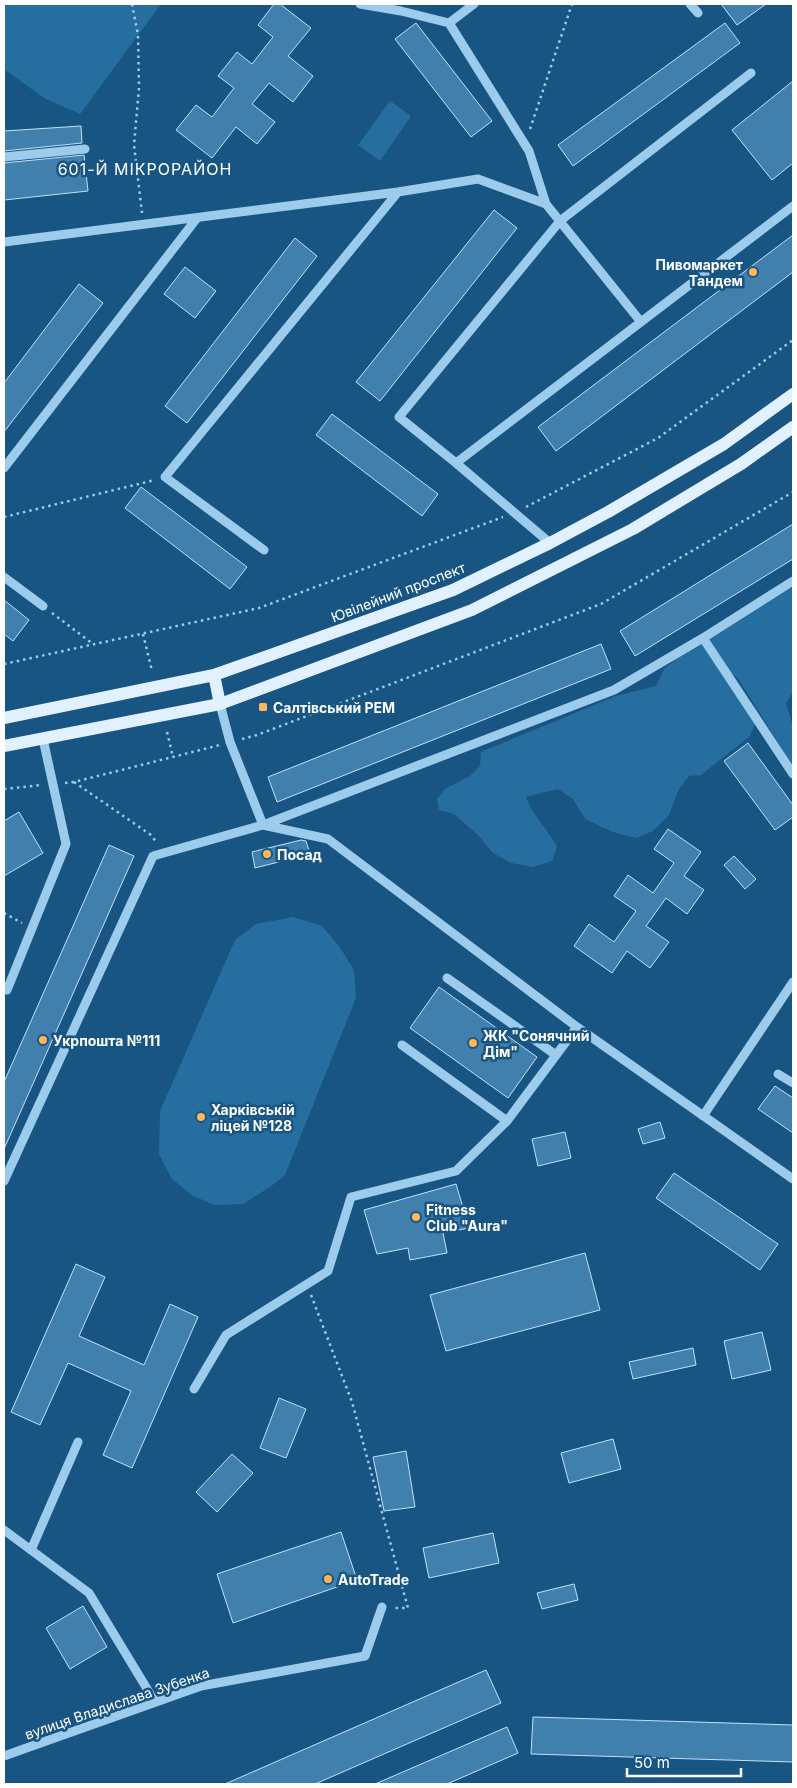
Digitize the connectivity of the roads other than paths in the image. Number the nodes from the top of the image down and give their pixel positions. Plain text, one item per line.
1 (360, 4) edge
2 (474, 4) edge
3 (690, 4) edge
4 (400, 7) edge
5 (698, 13) dead end
6 (449, 23) junction
7 (751, 72) dead end
8 (85, 149) dead end
9 (4, 157) edge
10 (398, 192) junction
11 (546, 204) junction
12 (793, 206) edge
13 (197, 218) junction
14 (560, 221) junction
15 (4, 242) edge
16 (641, 322) junction
17 (793, 394) edge
18 (793, 427) edge
19 (456, 463) junction
20 (4, 468) edge
21 (550, 543) junction
22 (264, 550) dead end
23 (4, 577) edge
24 (793, 581) edge
25 (43, 606) road end
26 (704, 638) junction
27 (214, 675) junction
28 (220, 704) junction
29 (4, 718) edge
30 (43, 739) junction
31 (4, 746) edge
32 (793, 774) edge
33 (263, 825) junction
34 (447, 978) dead end
35 (793, 982) edge
36 (4, 989) edge
37 (577, 1027) junction
38 (402, 1045) dead end
39 (556, 1055) junction
40 (778, 1074) dead end
41 (793, 1083) edge
42 (703, 1116) junction
43 (507, 1121) junction
44 (793, 1180) edge
45 (4, 1181) edge
46 (194, 1389) dead end
47 (78, 1442) dead end
48 (4, 1530) edge
49 (31, 1550) junction
50 (382, 1607) road end
51 (155, 1702) junction
52 (4, 1756) edge

1 - 4 street
2 - 6 street
3 - 5 street
4 - 6 street
6 - 11 street
7 - 14 street
8 - 9 street
10 - 11 street
10 - 13 street
10 - 22 street
11 - 14 street
12 - 16 street
13 - 15 street
13 - 20 street
14 - 16 street
14 - 19 street
16 - 19 street
17 - 21 main road, Ювілейний проспект
18 - 28 main road
19 - 21 street
21 - 27 main road, Ювілейний проспект
23 - 25 street
24 - 26 street
26 - 32 street
26 - 33 street
27 - 28 main road
27 - 29 main road, Ювілейний проспект
28 - 30 main road
28 - 33 street
30 - 31 main road
30 - 36 street
33 - 37 street
33 - 45 street
34 - 39 street
35 - 42 street
37 - 39 street
37 - 42 street
38 - 43 street
39 - 43 street
40 - 41 street
42 - 44 street
43 - 46 street
47 - 49 street
48 - 49 street
49 - 51 street
50 - 51 street, вулиця Владислава Зубенка
51 - 52 street, вулиця Владислава Зубенка

